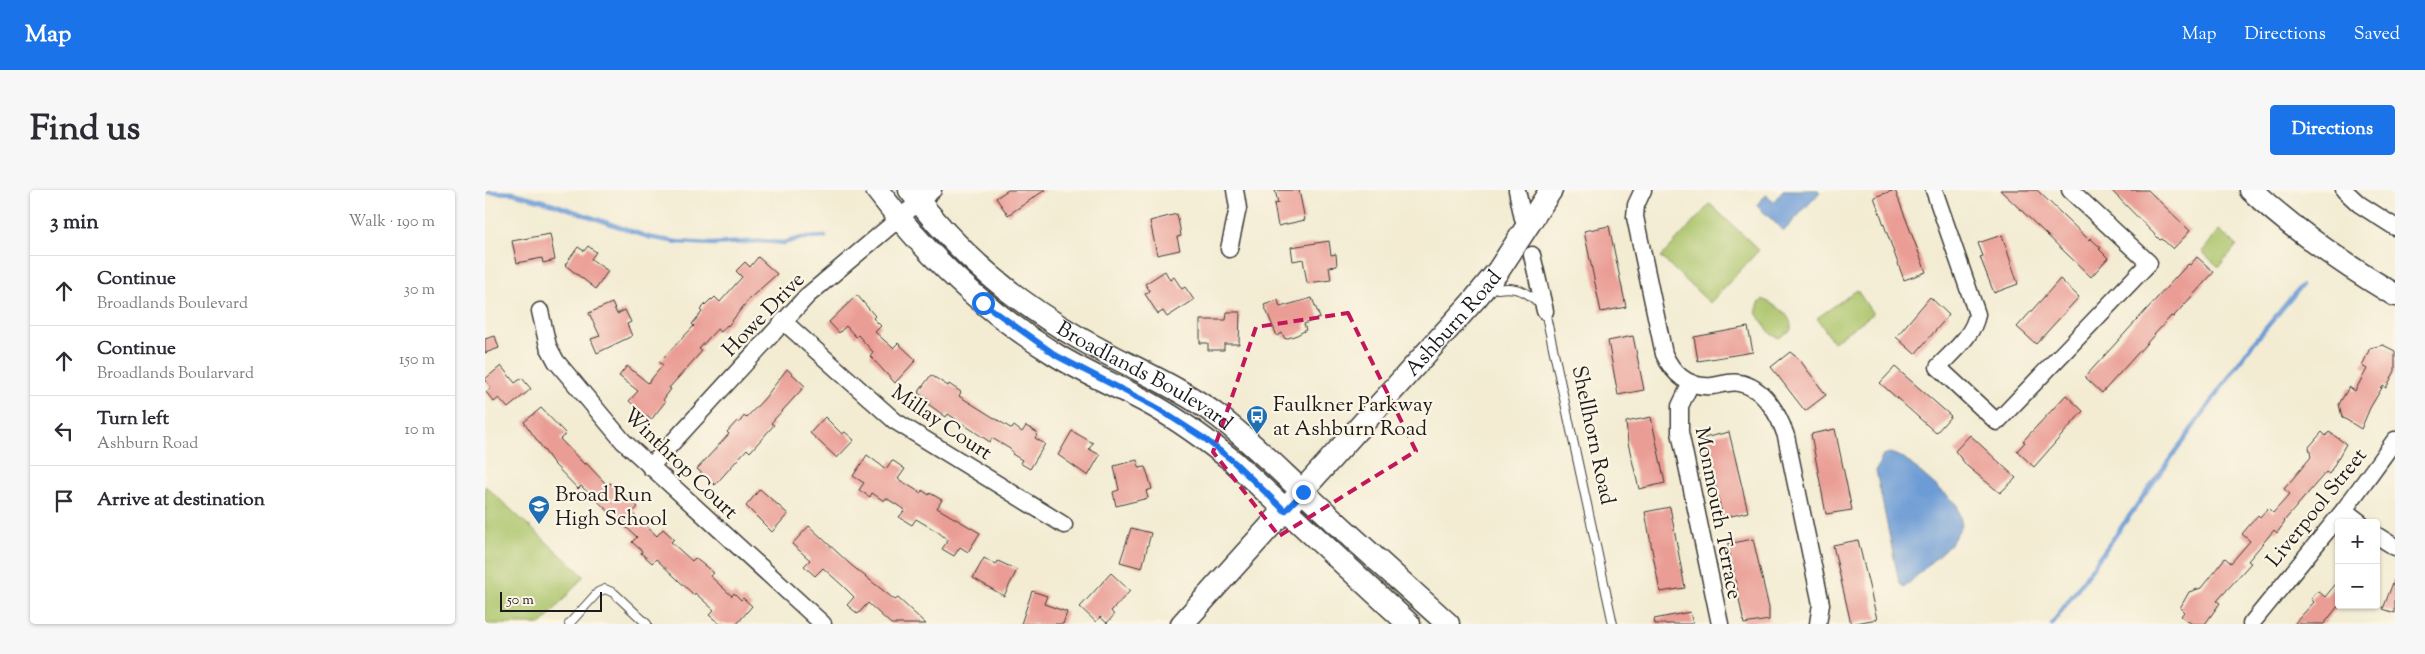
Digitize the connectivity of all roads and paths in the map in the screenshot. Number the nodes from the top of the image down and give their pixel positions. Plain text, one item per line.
1 (877, 190) edge
2 (1235, 190) edge
3 (1517, 190) edge
4 (1551, 190) edge
5 (1643, 190) edge
6 (1933, 190) edge
7 (2070, 190) edge
8 (2251, 190) edge
9 (2344, 190) edge
10 (920, 194) edge
11 (899, 219) junction
12 (1528, 225) junction
13 (2395, 227) edge
14 (1229, 249) dead end
15 (1532, 255) dead end
16 (1498, 289) dead end
17 (2395, 295) edge
18 (540, 311) dead end
19 (1545, 311) junction
20 (783, 321) junction
21 (1691, 383) junction
22 (2395, 440) edge
23 (650, 467) junction
24 (1303, 492) junction
25 (2344, 510) junction
26 (1285, 511) junction
27 (2356, 519) edge
28 (1064, 526) dead end
29 (2380, 538) edge
30 (2395, 547) edge
31 (569, 624) edge
32 (647, 624) edge
33 (823, 624) edge
34 (1183, 624) edge
35 (1409, 624) edge
36 (1448, 624) edge
37 (1613, 624) edge
38 (1720, 624) edge
39 (1818, 624) edge
40 (2251, 624) edge

1 - 11 main road, Broadlands Boulevard
2 - 14 street
3 - 12 street
4 - 12 main road, Ashburn Road
5 - 21 street
6 - 7 street
8 - 17 main road
9 - 13 street
10 - 11 street, Howe Drive
10 - 24 main road, Broadlands Boulevard
11 - 20 street, Howe Drive
11 - 26 main road, Broadlands Boulevard
12 - 24 main road, Ashburn Road
15 - 19 street, Shellhorn Road
16 - 19 lane
18 - 23 street, Winthrop Court
19 - 37 lane, Shellhorn Road
20 - 23 street, Howe Drive
20 - 28 street, Millay Court
21 - 38 street, Monmouth Terrace
21 - 39 street
22 - 25 street, Liverpool Street
23 - 33 street, Winthrop Court
24 - 26 main road, Ashburn Road
24 - 36 main road, Broadlands Boulevard
25 - 27 street
25 - 40 street, Liverpool Street
26 - 34 main road, Ashburn Road
26 - 35 main road
29 - 30 street
31 - 32 lane

